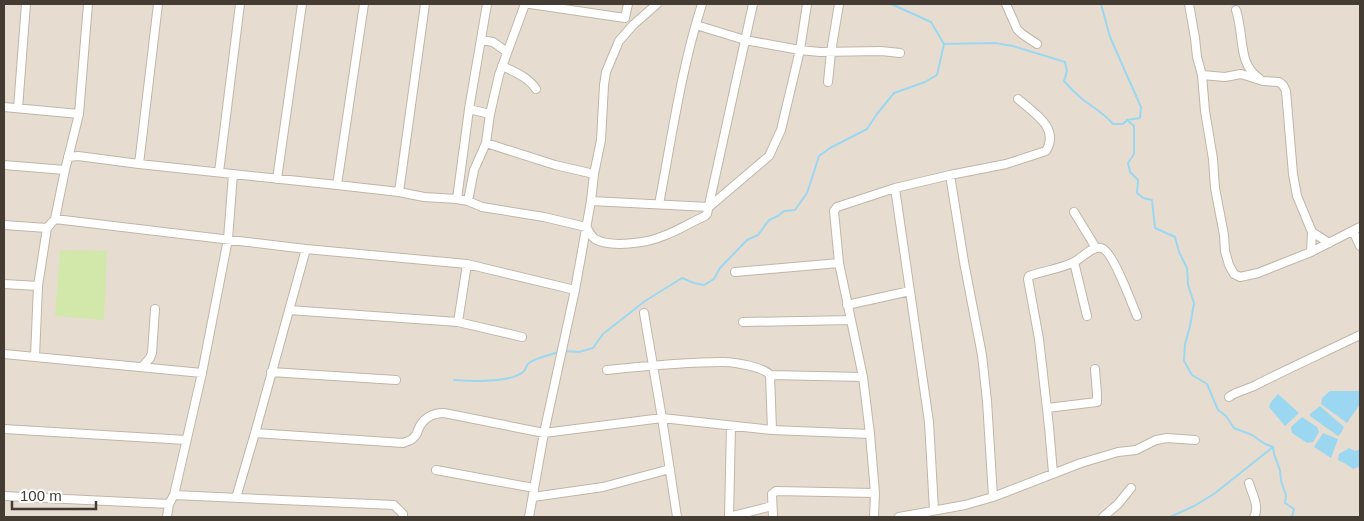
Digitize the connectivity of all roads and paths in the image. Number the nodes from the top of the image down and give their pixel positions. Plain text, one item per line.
1 (26, 4) edge
2 (88, 4) edge
3 (158, 4) edge
4 (240, 4) edge
5 (302, 4) edge
6 (364, 4) edge
7 (425, 4) edge
8 (487, 4) edge
9 (525, 4) edge
10 (534, 4) edge
11 (628, 4) edge
12 (657, 4) edge
13 (702, 4) edge
14 (752, 4) edge
15 (807, 4) edge
16 (839, 4) edge
17 (1006, 4) edge
18 (1189, 4) edge
19 (1236, 10) dead end
20 (696, 25) junction
21 (481, 40) junction
22 (744, 40) junction
23 (1037, 44) dead end
24 (800, 50) junction
25 (508, 52) junction
26 (830, 52) junction
27 (900, 53) dead end
28 (502, 66) junction
29 (1202, 75) junction
30 (1263, 81) junction
31 (828, 82) dead end
32 (536, 90) dead end
33 (1018, 99) dead end
34 (4, 107) edge
35 (18, 108) junction
36 (469, 109) junction
37 (79, 114) junction
38 (490, 114) junction
39 (486, 143) junction
40 (68, 157) junction
41 (139, 164) junction
42 (4, 165) edge
43 (65, 170) junction
44 (219, 172) junction
45 (233, 174) junction
46 (594, 174) junction
47 (950, 175) junction
48 (277, 178) junction
49 (337, 185) junction
50 (894, 188) junction
51 (400, 192) junction
52 (458, 199) junction
53 (468, 201) junction
54 (591, 201) junction
55 (659, 204) junction
56 (709, 207) junction
57 (1074, 212) dead end
58 (54, 220) junction
59 (4, 225) edge
60 (586, 226) junction
61 (47, 228) junction
62 (1357, 229) edge
63 (1312, 232) junction
64 (228, 239) junction
65 (1329, 244) junction
66 (1360, 246) edge
67 (1096, 248) junction
68 (306, 249) junction
69 (1311, 252) junction
70 (1074, 262) junction
71 (839, 263) junction
72 (467, 264) junction
73 (735, 272) dead end
74 (4, 284) edge
75 (38, 286) junction
76 (575, 290) junction
77 (910, 290) junction
78 (847, 305) junction
79 (156, 309) dead end
80 (289, 310) junction
81 (644, 313) dead end
82 (1086, 316) dead end
83 (1137, 316) dead end
84 (850, 320) junction
85 (458, 322) junction
86 (743, 322) dead end
87 (1360, 335) edge
88 (522, 337) dead end
89 (4, 354) edge
90 (35, 357) junction
91 (653, 366) junction
92 (142, 367) junction
93 (1094, 369) dead end
94 (607, 370) dead end
95 (271, 372) junction
96 (202, 373) junction
97 (770, 376) junction
98 (863, 377) junction
99 (396, 380) dead end
100 (1229, 396) dead end
101 (1047, 408) junction
102 (662, 418) junction
103 (731, 426) junction
104 (4, 429) edge
105 (772, 430) junction
106 (256, 432) junction
107 (544, 433) junction
108 (870, 434) junction
109 (186, 440) junction
110 (1195, 440) dead end
111 (670, 469) junction
112 (436, 470) dead end
113 (1053, 473) junction
114 (1249, 483) dead end
115 (534, 488) junction
116 (1131, 488) dead end
117 (875, 493) junction
118 (174, 495) junction
119 (4, 496) edge
120 (533, 497) junction
121 (993, 497) junction
122 (236, 498) junction
123 (169, 504) junction
124 (772, 506) junction
125 (934, 510) junction
126 (167, 517) edge
127 (403, 517) edge
128 (529, 517) edge
129 (677, 517) edge
130 (729, 517) edge
131 (773, 517) edge
132 (874, 517) edge
133 (899, 517) edge
134 (1103, 517) edge
135 (1254, 517) edge

1 - 35 street
2 - 37 street
3 - 41 street
4 - 44 street
5 - 48 street
6 - 49 street
7 - 51 street
8 - 21 street
9 - 25 street
10 - 11 street
12 - 46 street
13 - 20 street
14 - 22 street
15 - 24 street
16 - 26 street
17 - 23 street
18 - 29 street
19 - 30 street
20 - 22 street
20 - 55 street
21 - 25 street
21 - 36 street
22 - 24 street
22 - 56 street
24 - 26 street
24 - 56 street
25 - 28 street
26 - 27 street
26 - 31 street
28 - 32 street
28 - 38 street
29 - 30 street
29 - 69 street
30 - 63 street
33 - 47 street
34 - 35 street
35 - 37 street
36 - 38 street
36 - 52 street
37 - 40 street
38 - 39 street
39 - 46 street
39 - 53 street
40 - 41 street
40 - 43 street
41 - 44 street
42 - 43 street
43 - 58 street
44 - 45 street
45 - 48 street
45 - 64 street
46 - 54 street
47 - 50 street
47 - 121 street
48 - 49 street
49 - 51 street
50 - 71 street
50 - 77 street
51 - 52 street
52 - 53 street
53 - 60 street
54 - 55 street
54 - 60 street
55 - 56 street
56 - 60 street
57 - 67 street
58 - 61 street
58 - 64 street
59 - 61 street
60 - 76 street
61 - 75 street
62 - 65 street
62 - 66 street
63 - 65 street
63 - 69 street
64 - 68 street
64 - 96 street
65 - 69 street
67 - 70 street
67 - 83 street
68 - 72 street
68 - 80 street
70 - 82 street
70 - 101 street
71 - 73 street
71 - 78 street
72 - 76 street
72 - 85 street
74 - 75 street
75 - 90 street
76 - 107 street
77 - 78 street
77 - 125 street
78 - 84 street
79 - 92 street
80 - 85 street
80 - 95 street
81 - 91 street
84 - 86 street
84 - 98 street
85 - 88 street
87 - 100 street
89 - 90 street
90 - 92 street
91 - 94 street
91 - 97 street
91 - 102 street
92 - 96 street
93 - 101 street
95 - 99 street
95 - 106 street
96 - 109 street
97 - 98 street
97 - 105 street
98 - 108 street
101 - 113 street
102 - 103 street
102 - 107 street
102 - 111 street
103 - 105 street
103 - 130 street
104 - 109 street
105 - 108 street
106 - 107 street
106 - 122 street
107 - 115 street
108 - 117 street
109 - 118 street
110 - 113 street
111 - 120 street
111 - 129 street
112 - 115 street
113 - 121 street
114 - 135 street
115 - 120 street
116 - 134 street
117 - 124 street
117 - 132 street
118 - 122 street
118 - 123 street
119 - 123 street
120 - 128 street
121 - 125 street
122 - 127 street
123 - 126 street
124 - 130 street
124 - 131 street
125 - 133 street

